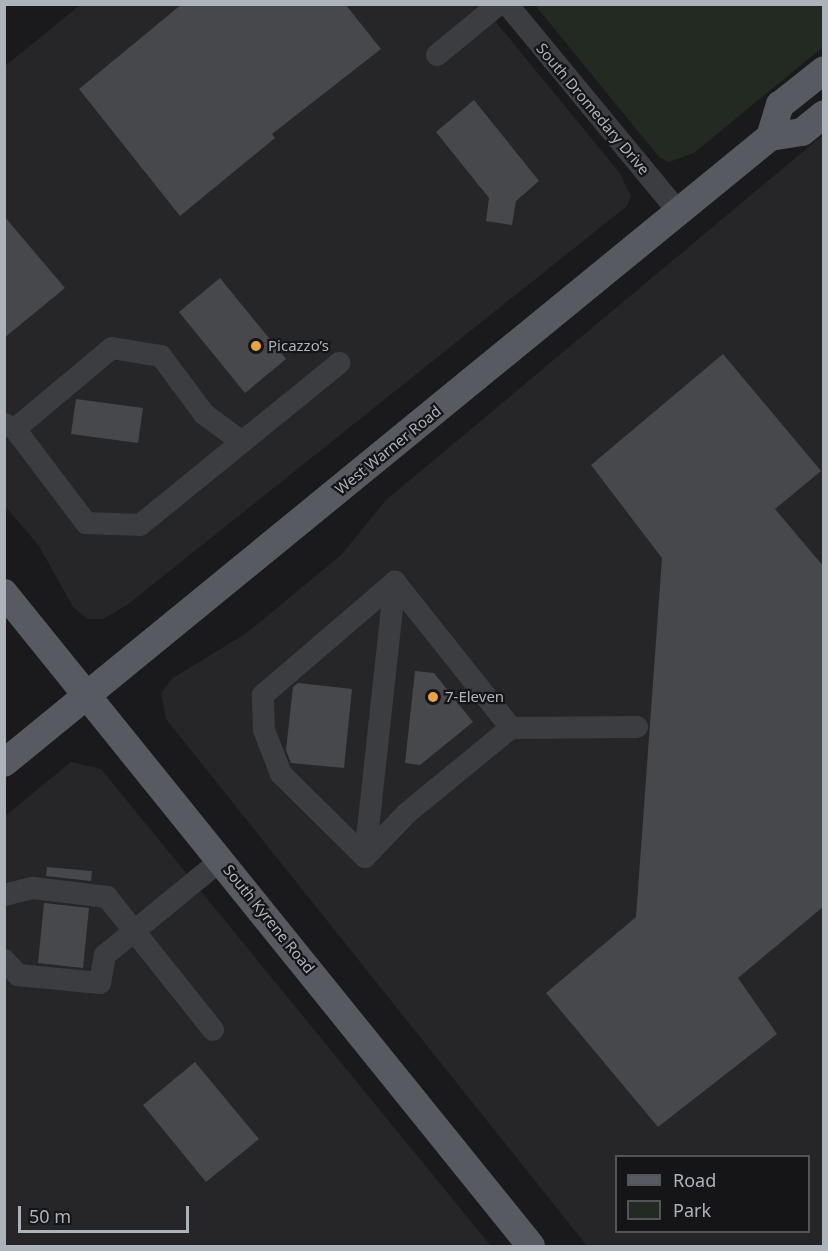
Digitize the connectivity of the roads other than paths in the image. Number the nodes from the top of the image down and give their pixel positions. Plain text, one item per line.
1 (499, 4) edge
2 (507, 4) edge
3 (437, 55) dead end
4 (824, 70) edge
5 (824, 114) edge
6 (770, 136) junction
7 (679, 213) junction
8 (339, 363) dead end
9 (10, 426) edge
10 (242, 442) junction
11 (395, 582) junction
12 (4, 593) edge
13 (88, 695) junction
14 (637, 727) dead end
15 (511, 728) junction
16 (4, 763) edge
17 (365, 857) junction
18 (221, 860) junction
19 (4, 895) edge
20 (134, 931) junction
21 (4, 960) edge
22 (213, 1030) dead end
23 (531, 1246) edge

1 - 3 street
2 - 7 street, South Dromedary Drive
4 - 6 main road
5 - 6 main road
6 - 7 main road, West Warner Road
7 - 13 main road, West Warner Road
8 - 10 street
9 - 10 street
9 - 10 street
11 - 15 street
11 - 17 street
11 - 17 street
12 - 13 main road, South Kyrene Road
13 - 16 main road, West Warner Road
13 - 18 main road, South Kyrene Road
14 - 15 street
15 - 17 street
18 - 20 street
18 - 23 main road, South Kyrene Road
19 - 20 street
20 - 21 street
20 - 22 street

